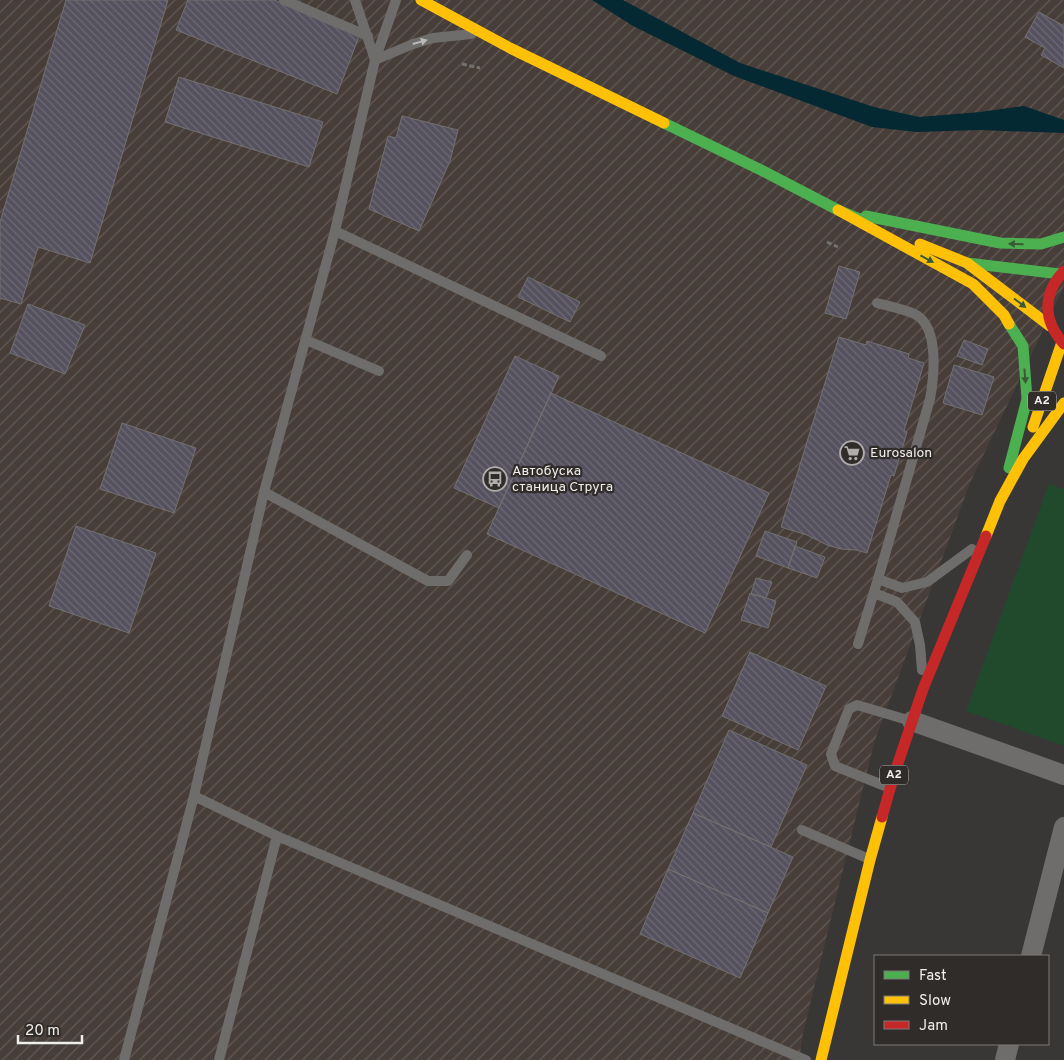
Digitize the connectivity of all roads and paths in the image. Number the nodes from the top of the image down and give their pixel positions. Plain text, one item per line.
1 (284, 0) edge
2 (355, 0) edge
3 (396, 0) edge
4 (421, 0) edge
5 (482, 33) junction
6 (368, 36) junction
7 (375, 60) junction
8 (462, 64) dead end
9 (480, 68) dead end
10 (838, 210) junction
11 (335, 232) junction
12 (1064, 237) edge
13 (827, 242) dead end
14 (838, 247) dead end
15 (967, 263) junction
16 (1062, 272) edge
17 (877, 303) dead end
18 (1050, 326) junction
19 (306, 340) junction
20 (1063, 343) edge
21 (601, 356) dead end
22 (379, 371) dead end
23 (1064, 403) edge
24 (1064, 421) edge
25 (1022, 459) junction
26 (264, 492) junction
27 (1000, 501) junction
28 (984, 541) junction
29 (467, 555) dead end
30 (878, 579) junction
31 (874, 593) junction
32 (858, 644) dead end
33 (924, 689) junction
34 (912, 721) junction
35 (1064, 775) edge
36 (890, 788) junction
37 (194, 796) junction
38 (1064, 827) edge
39 (802, 830) dead end
40 (277, 836) junction
41 (870, 860) junction
42 (1031, 955) edge
43 (1009, 1045) edge
44 (124, 1060) edge
45 (219, 1060) edge
46 (806, 1060) edge
47 (820, 1060) edge
48 (1004, 1060) edge

1 - 6 lane
2 - 6 lane
3 - 7 lane
4 - 5 main road
7 -> 5 lane
5 - 10 main road
6 - 7 lane
7 - 11 lane
8 - 9 path
12 -> 10 main road
10 - 15 main road
10 -> 27 main road
11 - 19 lane
11 - 21 lane
13 - 14 path
15 - 16 main road
15 -> 18 main road
16 - 18 main road
17 - 30 lane
18 - 20 main road, A2
19 - 22 lane
19 - 26 lane
20 - 25 main road, A2
23 - 25 main road, A2
24 - 27 main road
25 - 27 main road, A2
26 - 29 lane
26 - 37 lane
27 - 28 main road, A2
28 - 30 lane
28 - 33 main road, A2
30 - 31 lane
31 - 32 lane
31 - 33 lane
33 - 34 main road, A2
34 - 35 street
34 - 36 main road, A2
34 - 36 lane
36 - 41 main road, A2
37 - 40 lane
37 - 44 lane
38 - 42 street
39 - 41 lane
40 - 45 lane
40 - 46 lane
41 - 47 main road, A2
43 - 48 street

